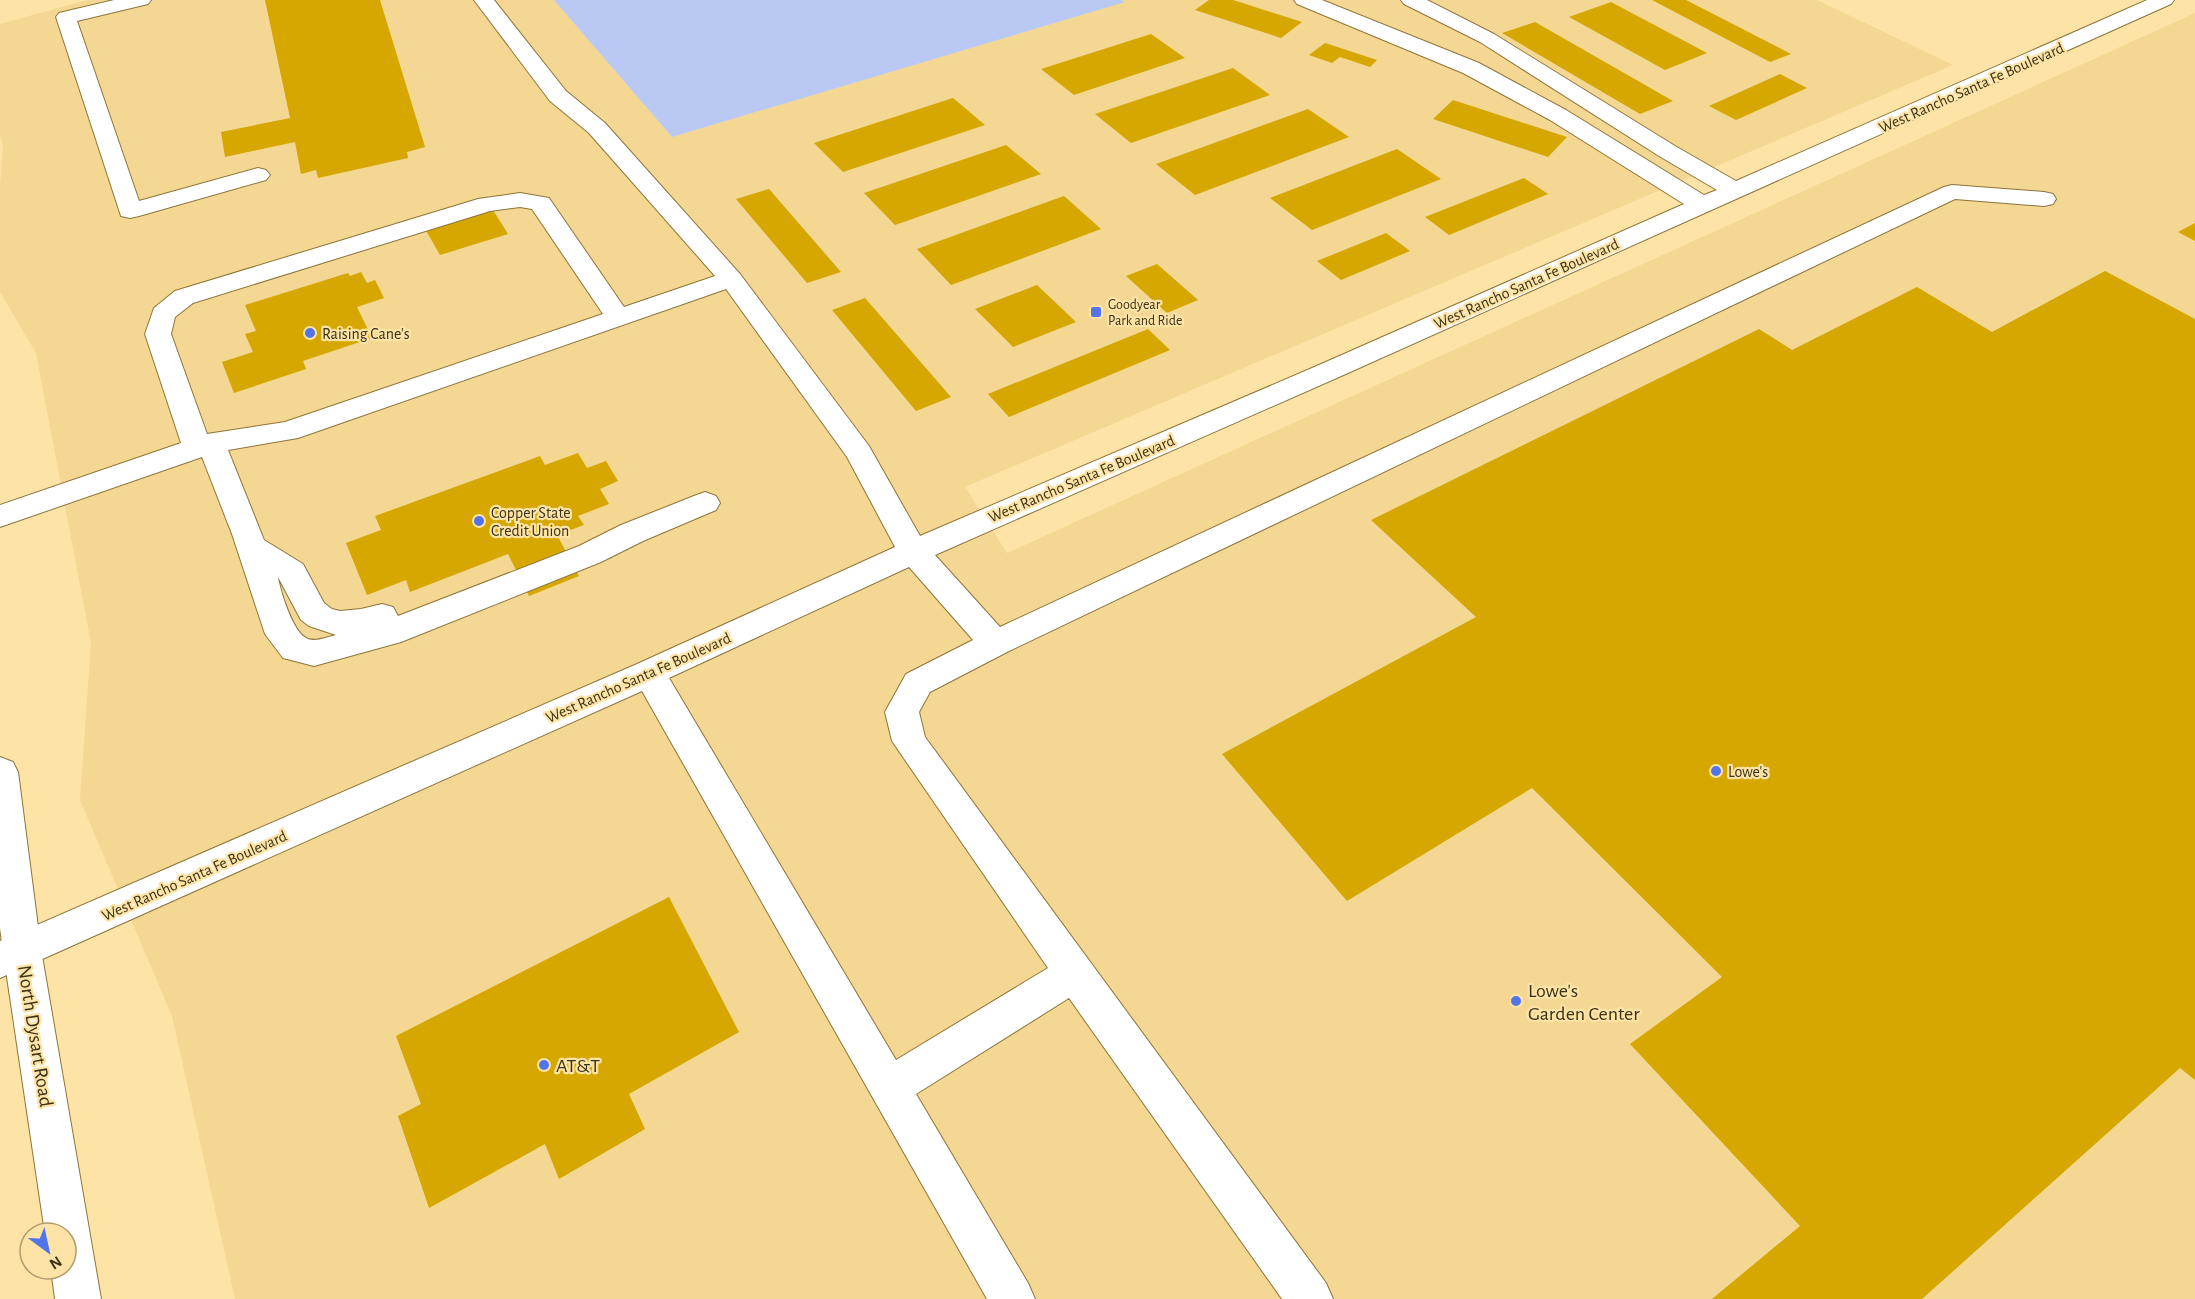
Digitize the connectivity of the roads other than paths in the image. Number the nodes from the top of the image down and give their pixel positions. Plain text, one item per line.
1 (141, 0) edge
2 (484, 0) edge
3 (1304, 0) edge
4 (1411, 0) edge
5 (2164, 0) edge
6 (258, 175) dead end
7 (1736, 190) junction
8 (2044, 199) dead end
9 (1702, 205) junction
10 (731, 279) junction
11 (618, 317) junction
12 (204, 446) junction
13 (705, 503) dead end
14 (0, 516) edge
15 (632, 533) junction
16 (252, 547) junction
17 (914, 551) junction
18 (995, 643) junction
19 (649, 673) junction
20 (0, 772) edge
21 (11, 955) edge
22 (1074, 973) junction
23 (890, 1087) junction
24 (78, 1299) edge
25 (1012, 1299) edge
26 (1310, 1299) edge

1 - 6 street
2 - 10 street
3 - 9 street
4 - 7 street
5 - 7 street, West Rancho Santa Fe Boulevard
7 - 9 street, West Rancho Santa Fe Boulevard
8 - 18 street
9 - 17 street, West Rancho Santa Fe Boulevard
10 - 11 street
10 - 17 street
11 - 12 street
11 - 12 street
12 - 14 street
12 - 16 street
13 - 15 street
15 - 16 street
15 - 16 street
17 - 18 street
17 - 19 street, West Rancho Santa Fe Boulevard
18 - 22 street
19 - 21 street, West Rancho Santa Fe Boulevard
19 - 23 street
20 - 21 street, North Dysart Road
21 - 24 street, North Dysart Road
22 - 23 street
22 - 26 street
23 - 25 street

